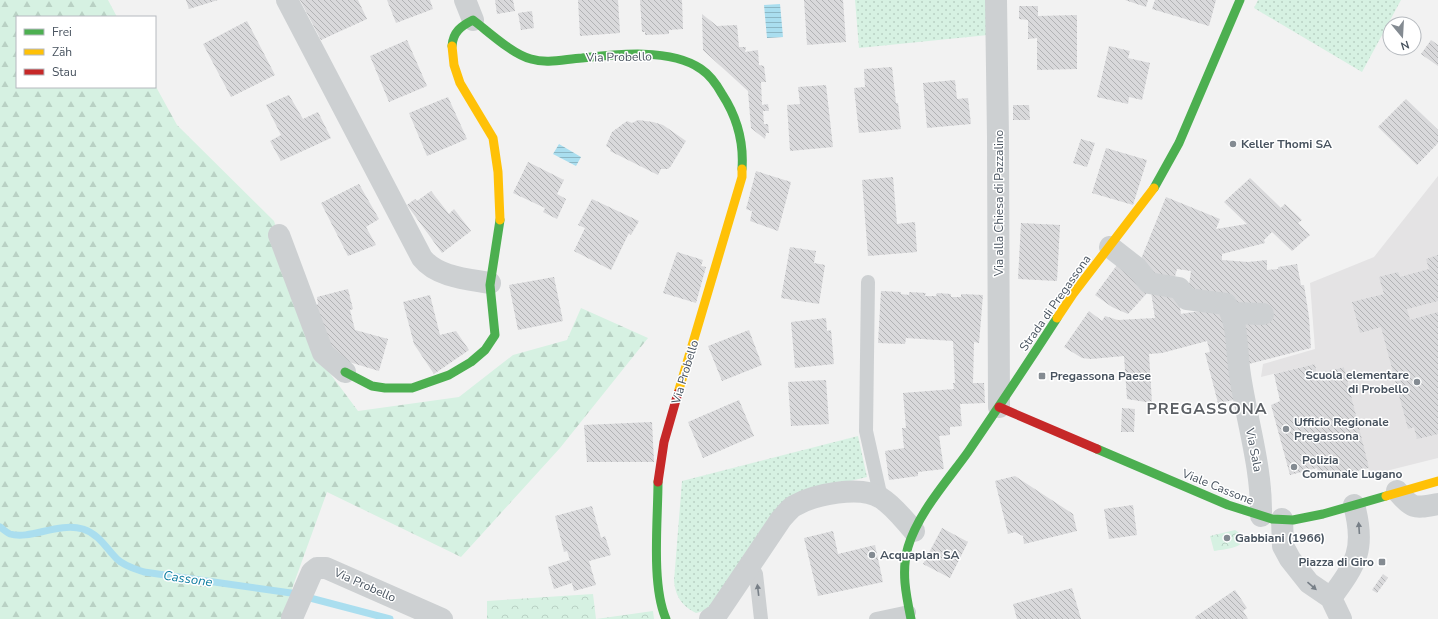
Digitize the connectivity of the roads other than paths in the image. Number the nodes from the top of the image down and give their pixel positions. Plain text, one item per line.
1 (287, 0) edge
2 (996, 0) edge
3 (1240, 0) edge
4 (469, 10) edge
5 (279, 235) dead end
6 (1110, 247) junction
7 (868, 282) dead end
8 (490, 283) junction
9 (1232, 312) junction
10 (1263, 314) dead end
11 (345, 372) joint
12 (999, 407) junction
13 (1438, 481) edge
14 (1398, 491) junction
15 (881, 498) junction
16 (1438, 504) edge
17 (1354, 505) junction
18 (1271, 518) junction
19 (914, 531) junction
20 (750, 563) junction
21 (1331, 598) junction
22 (910, 616) edge
23 (292, 618) edge
24 (442, 619) edge
25 (666, 619) edge
26 (710, 619) edge
27 (761, 619) edge
28 (876, 619) edge
29 (1341, 619) edge

1 - 8 street
2 - 12 street, Via alla Chiesa di Pazzalino
3 - 6 street, Strada di Pregassona
4 - 8 street, Via Probello
4 - 25 street, Via Probello
5 - 11 street
6 - 9 street
6 - 12 street, Strada di Pregassona
7 - 15 lane
8 - 11 street, Via Probello
9 - 10 street
9 - 18 street, Via Sala
12 - 18 street, Viale Cassone
12 - 19 street, Strada di Pregassona
13 - 14 street, Viale Cassone
14 - 16 street
14 - 17 street, Viale Cassone
15 - 19 street
15 - 20 street
17 - 18 street, Viale Cassone
21 -> 17 street
18 -> 21 street, Via Sala
19 - 22 street, Strada di Pregassona
20 - 26 street
27 -> 20 lane
21 - 29 street
22 - 28 lane
23 - 24 street, Via Probello

